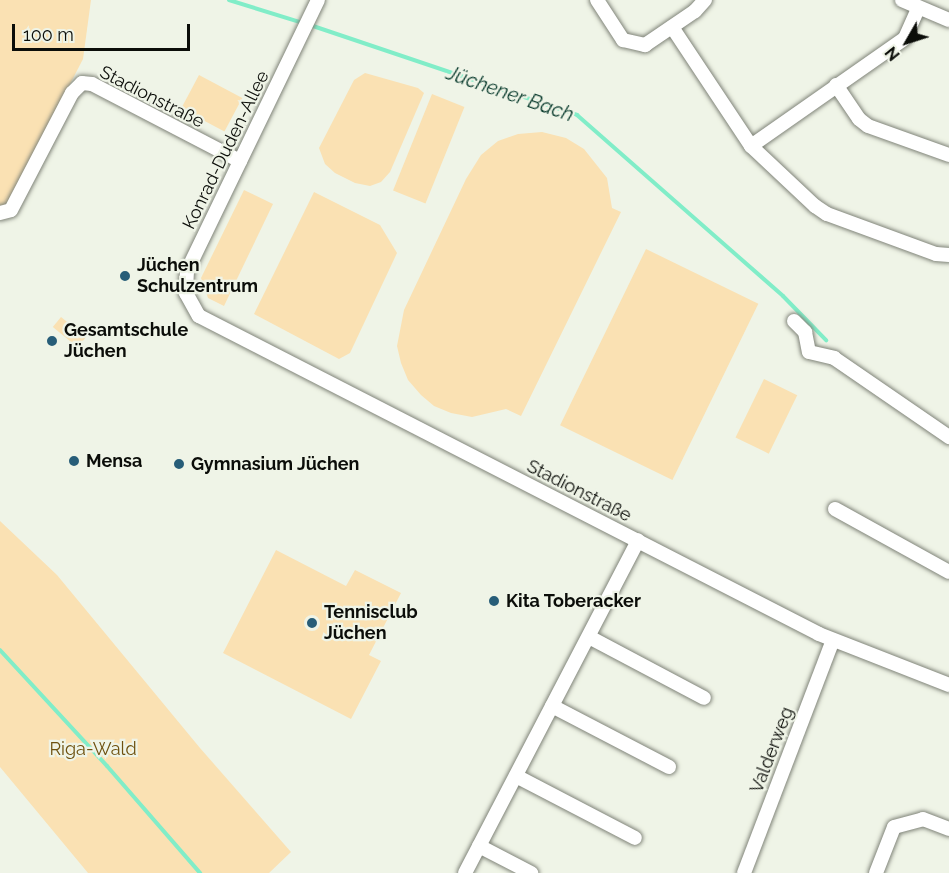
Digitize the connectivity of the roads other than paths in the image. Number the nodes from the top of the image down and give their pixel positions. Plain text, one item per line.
1 (318, 0) edge
2 (597, 0) edge
3 (705, 0) edge
4 (902, 0) edge
5 (918, 9) junction
6 (949, 20) edge
7 (672, 27) junction
8 (836, 86) junction
9 (751, 146) junction
10 (949, 154) edge
11 (240, 161) junction
12 (6, 211) edge
13 (949, 255) edge
14 (199, 316) joint
15 (794, 321) dead end
16 (949, 437) edge
17 (835, 509) dead end
18 (638, 540) junction
19 (949, 572) edge
20 (589, 637) junction
21 (833, 640) junction
22 (949, 685) edge
23 (704, 698) dead end
24 (552, 706) junction
25 (669, 767) dead end
26 (516, 776) junction
27 (949, 829) edge
28 (635, 838) dead end
29 (479, 846) junction
30 (465, 873) edge
31 (531, 873) edge
32 (744, 873) edge
33 (876, 873) edge

1 - 11 street, Konrad-Duden-Allee
2 - 7 street
3 - 7 street
4 - 5 street
5 - 6 street
5 - 8 street
7 - 9 street
8 - 9 street
8 - 10 street
9 - 13 street
11 - 12 street, Stadionstraße
11 - 14 street, Konrad-Duden-Allee
14 - 18 street, Stadionstraße
15 - 16 street
17 - 19 street
18 - 20 street
18 - 21 street, Stadionstraße
20 - 23 street
20 - 24 street
21 - 22 street, Stadionstraße
21 - 32 street, Valderweg
24 - 25 street
24 - 26 street
26 - 28 street
26 - 29 street
27 - 33 street
29 - 30 street
29 - 31 street

